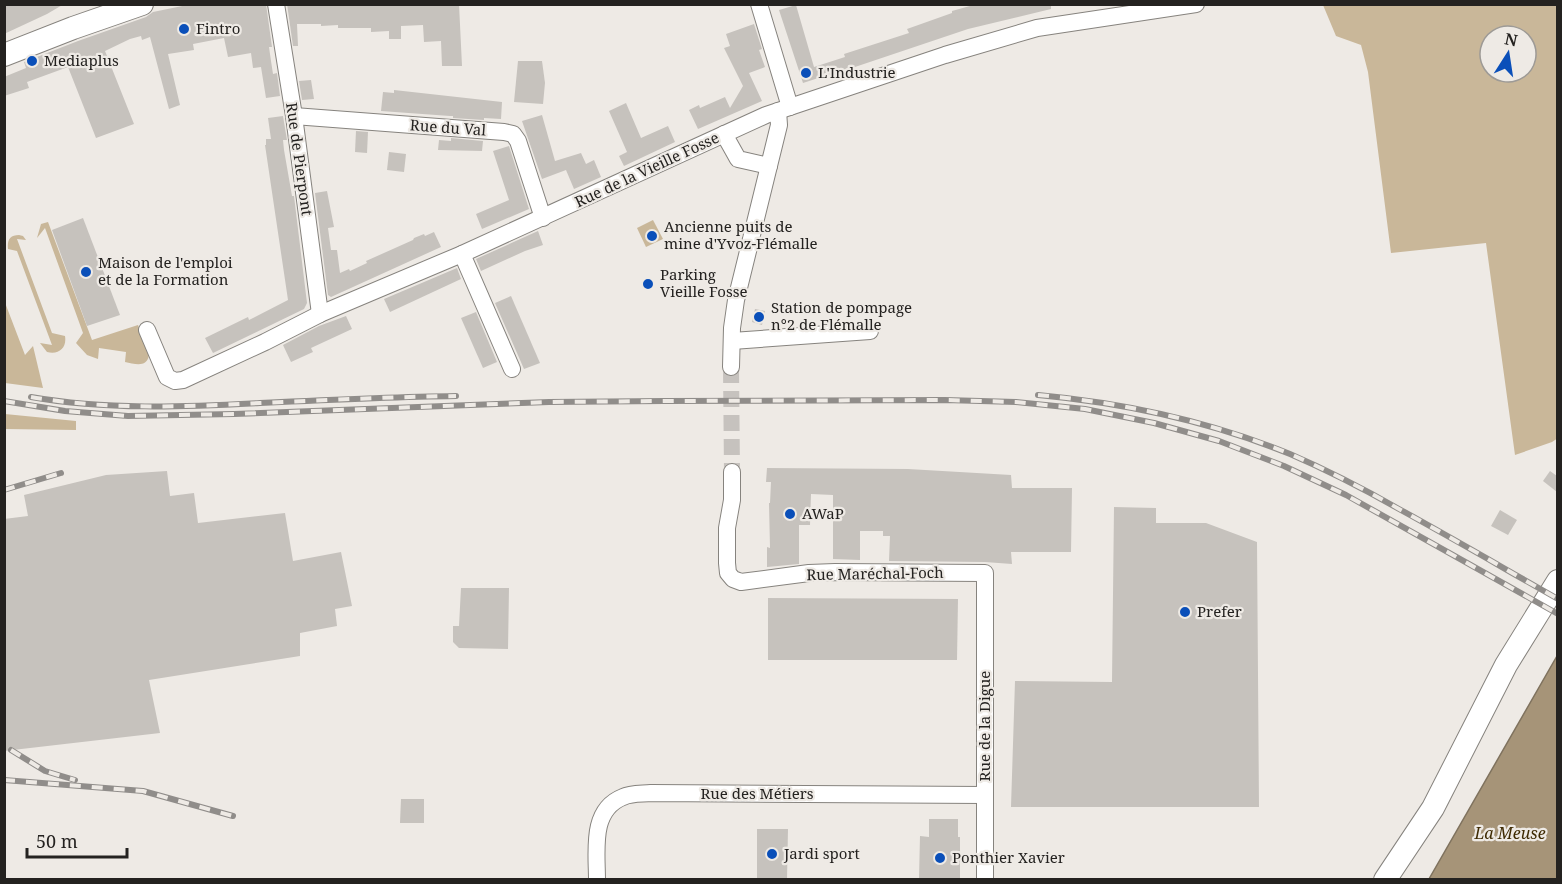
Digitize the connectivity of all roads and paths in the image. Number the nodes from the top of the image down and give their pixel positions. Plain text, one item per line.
1 (142, 4) edge
2 (276, 4) edge
3 (759, 4) edge
4 (1196, 4) edge
5 (100, 11) edge
6 (4, 55) edge
7 (784, 109) junction
8 (294, 116) junction
9 (724, 134) junction
10 (769, 166) junction
11 (543, 218) junction
12 (462, 254) junction
13 (320, 314) junction
14 (147, 330) dead end
15 (870, 331) dead end
16 (732, 341) junction
17 (731, 367) tunnel mouth
18 (512, 369) dead end
19 (732, 472) tunnel mouth
20 (985, 573) joint
21 (1557, 580) edge
22 (1557, 607) edge
23 (985, 795) junction
24 (597, 879) edge
25 (985, 879) edge
26 (1385, 879) edge
27 (1402, 879) edge

1 - 5 main road
2 - 8 street, Rue de Pierpont
3 - 7 street
4 - 7 street, Rue de la Vieille Fosse
5 - 6 main road
7 - 9 street, Rue de la Vieille Fosse
7 - 10 street
8 - 11 street, Rue du Val
8 - 13 street, Rue de Pierpont
9 - 10 street
9 - 11 street, Rue de la Vieille Fosse
10 - 16 street
11 - 12 street, Rue de la Vieille Fosse
12 - 13 street, Rue de la Vieille Fosse
12 - 18 street
13 - 14 street, Rue de la Vieille Fosse
15 - 16 street
16 - 17 street
19 - 20 street, Rue Maréchal-Foch
20 - 23 street, Rue de la Digue
21 - 26 main road
22 - 27 main road
23 - 24 street, Rue des Métiers
23 - 25 street, Rue de la Digue

